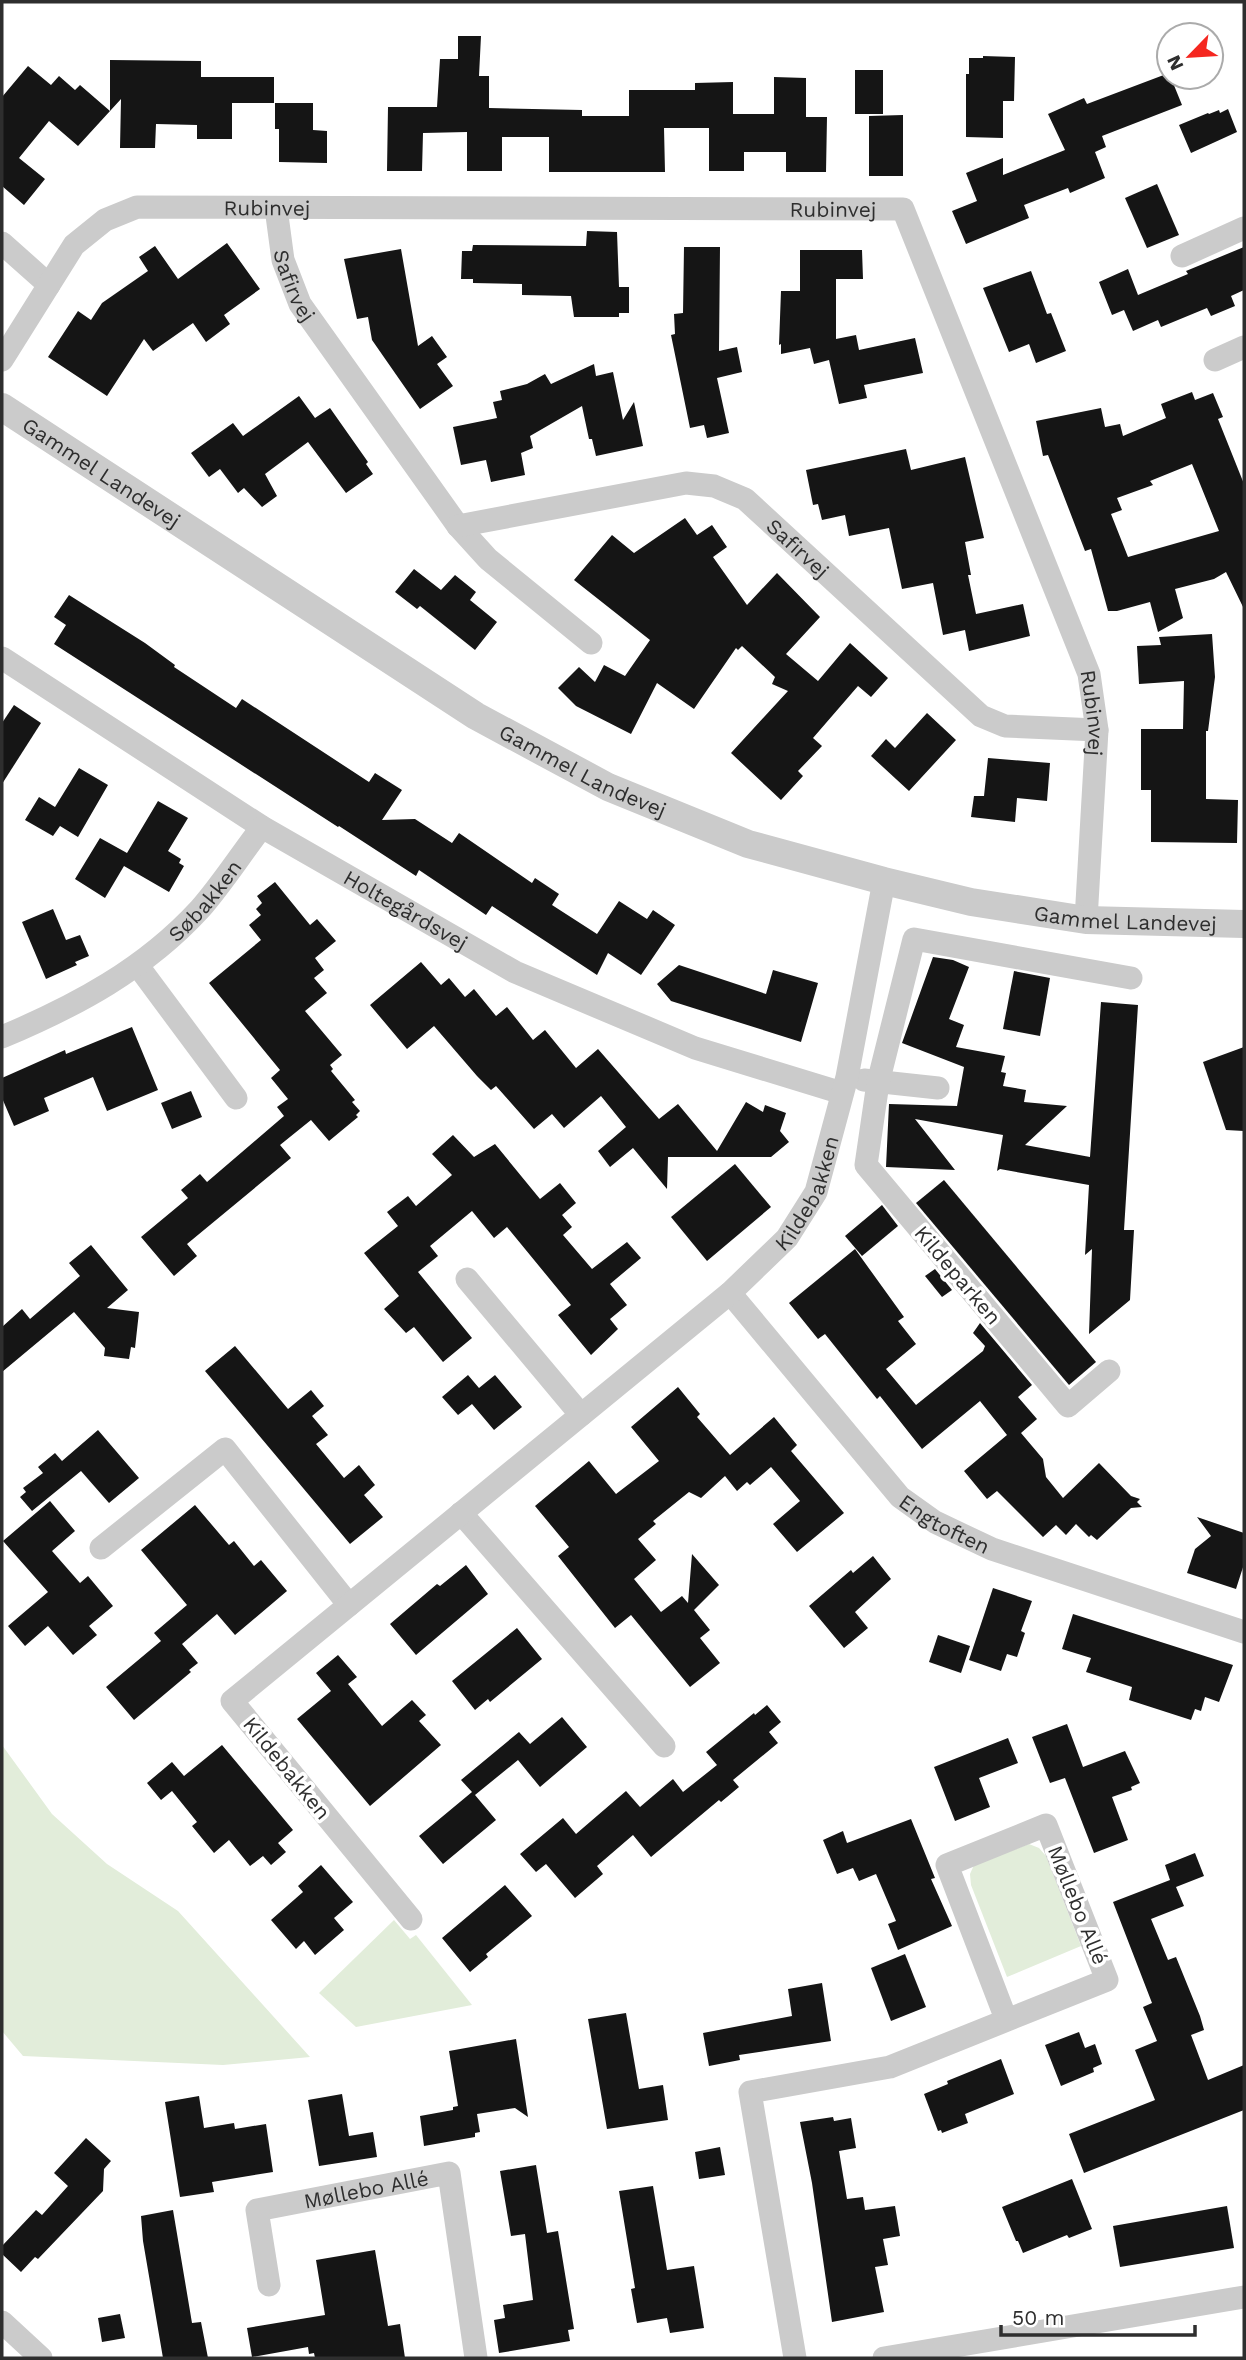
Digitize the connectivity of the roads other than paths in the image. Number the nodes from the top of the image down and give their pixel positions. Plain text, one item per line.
1 (276, 208) junction
2 (1244, 228) edge
3 (2, 243) edge
4 (1182, 256) dead end
5 (48, 285) junction
6 (1244, 347) edge
7 (2, 360) edge
8 (1215, 360) dead end
9 (2, 407) edge
10 (458, 526) junction
11 (591, 643) dead end
12 (2, 658) edge
13 (1097, 730) junction
14 (262, 827) junction
15 (884, 881) junction
16 (1086, 920) junction
17 (1244, 924) edge
18 (138, 966) junction
19 (1131, 978) dead end
20 (2, 1037) edge
21 (877, 1083) junction
22 (845, 1085) junction
23 (938, 1088) dead end
24 (236, 1098) dead end
25 (467, 1279) dead end
26 (730, 1293) junction
27 (1109, 1371) dead end
28 (581, 1415) junction
29 (461, 1513) junction
30 (101, 1548) dead end
31 (349, 1605) junction
32 (1244, 1632) edge
33 (664, 1746) dead end
34 (411, 1919) dead end
35 (1006, 2019) junction
36 (269, 2285) dead end
37 (1244, 2297) edge
38 (2, 2322) edge
39 (41, 2358) edge
40 (476, 2358) edge
41 (795, 2358) edge
42 (884, 2358) edge

1 - 5 street, Rubinvej
1 - 10 street, Safirvej
1 - 13 street, Rubinvej
2 - 4 street
3 - 5 street
5 - 7 street, Rubinvej
6 - 8 street
9 - 15 street, Gammel Landevej
10 - 11 street, Safirvej
10 - 13 street, Safirvej
12 - 14 street, Holtegårdsvej
13 - 16 street, Rubinvej
14 - 18 street, Søbakken
14 - 22 street, Holtegårdsvej
15 - 16 street, Gammel Landevej
15 - 22 street, Kildebakken
16 - 17 street, Gammel Landevej
18 - 20 street, Søbakken
18 - 24 street
19 - 21 street, Kildeparken
21 - 22 street
21 - 23 street
21 - 27 street, Kildeparken
22 - 26 street, Kildebakken
25 - 28 street
26 - 28 street, Kildebakken
26 - 32 street, Engtoften
28 - 29 street, Kildebakken
29 - 31 street, Kildebakken
29 - 33 street
30 - 31 street
31 - 34 street, Kildebakken
35 - 35 street, Møllebo Allé
35 - 41 street, Møllebo Allé
36 - 40 street, Møllebo Allé
37 - 42 street
38 - 39 street

